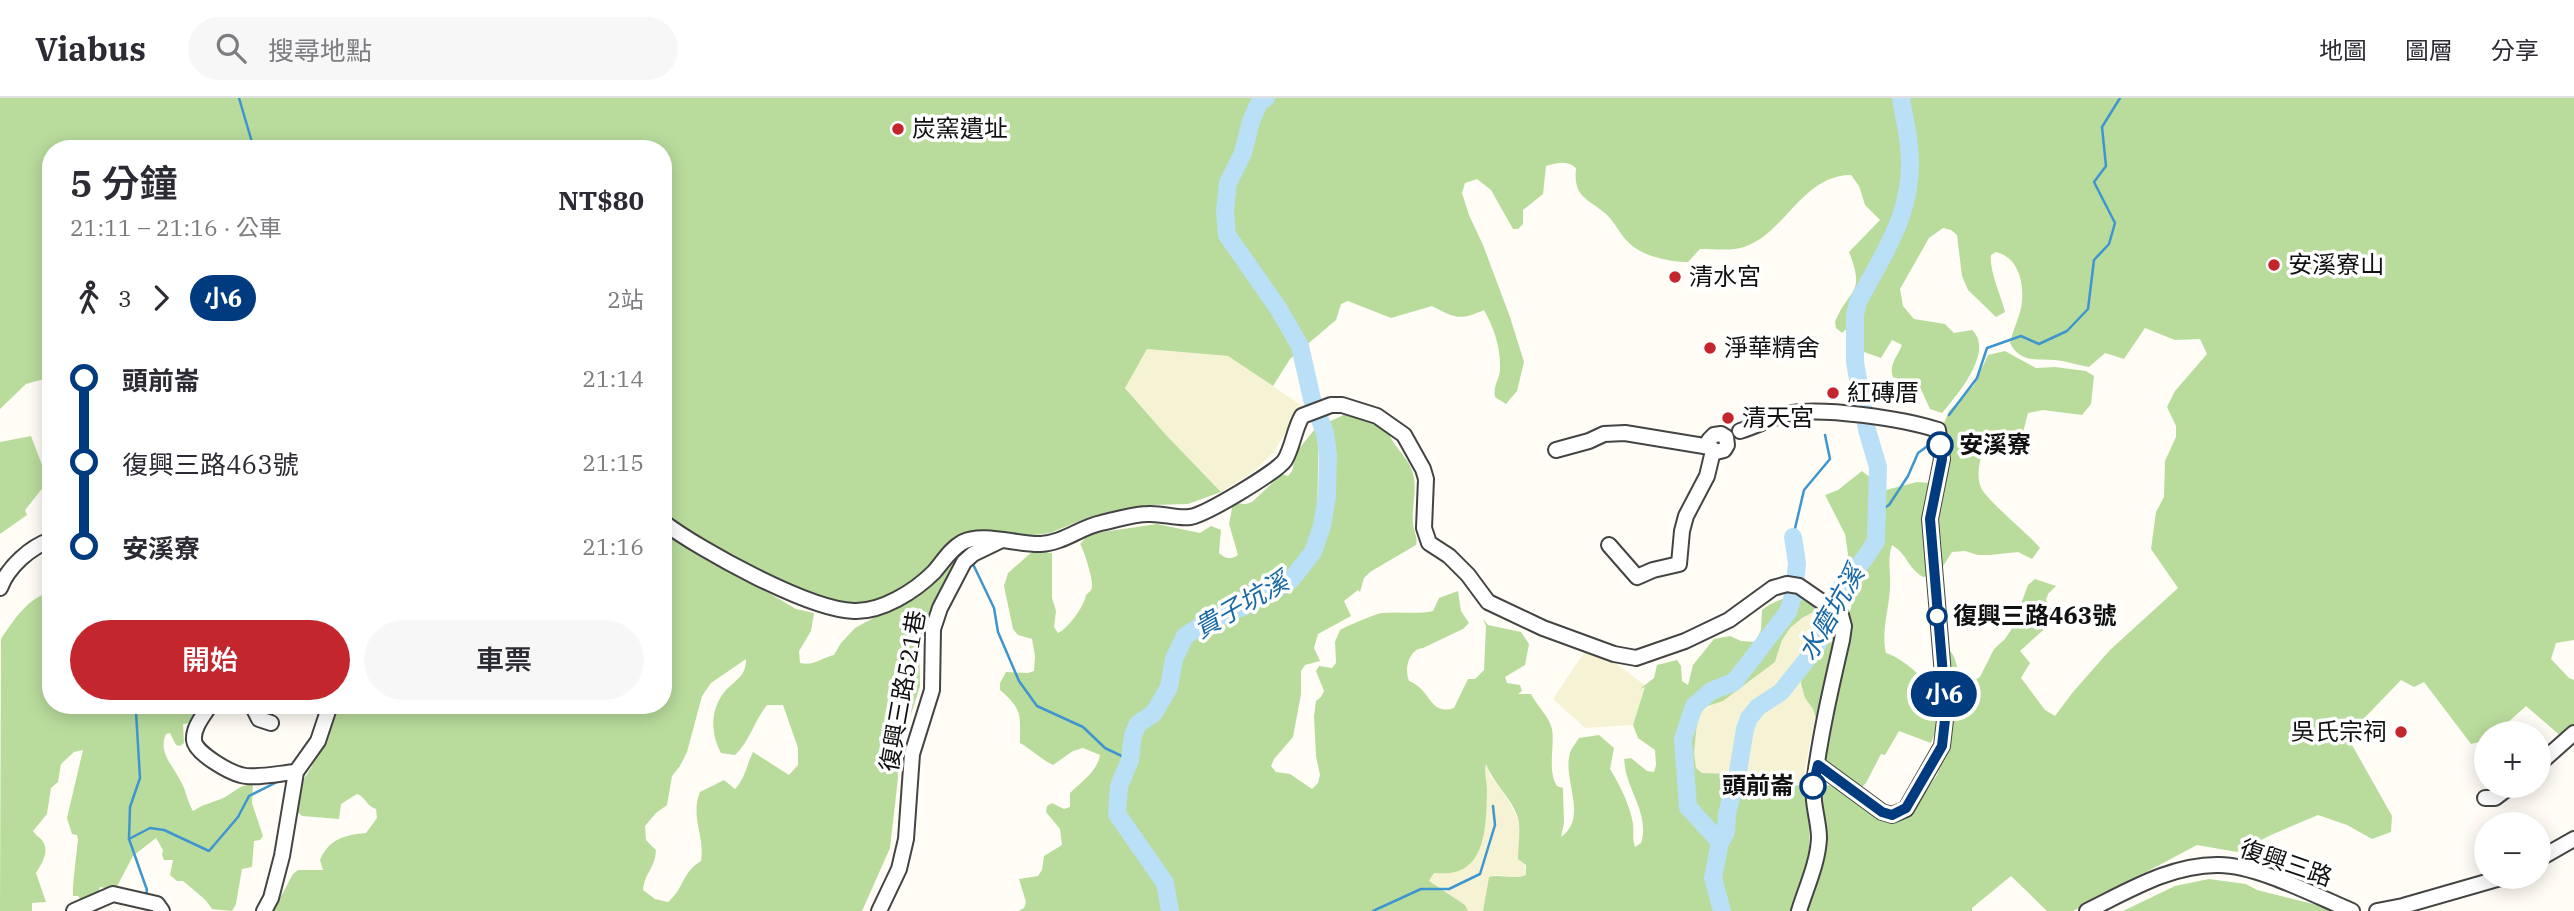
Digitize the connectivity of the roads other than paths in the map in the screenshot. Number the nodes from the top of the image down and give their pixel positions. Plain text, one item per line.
1 (1741, 431) dead end
2 (1556, 450) dead end
3 (672, 529) edge
4 (1000, 541) junction
5 (42, 543) edge
6 (1609, 545) dead end
7 (0, 588) edge
8 (204, 714) edge
9 (256, 714) edge
10 (327, 714) edge
11 (271, 723) dead end
12 (2574, 733) edge
13 (2551, 753) edge
14 (1818, 765) junction
15 (296, 772) junction
16 (2574, 839) edge
17 (2551, 852) edge
18 (2474, 886) edge
19 (159, 908) edge
20 (74, 911) edge
21 (264, 911) edge
22 (879, 911) edge
23 (1799, 911) edge
24 (2087, 911) edge
25 (2352, 911) edge
26 (2377, 911) edge

1 - 14 street
2 - 6 street
3 - 4 street, 復興三路521巷
4 - 14 street, 復興三路521巷
4 - 22 street, 復興三路521巷
5 - 7 street
8 - 15 street
9 - 11 street
10 - 15 street
12 - 13 street
14 - 23 street
15 - 21 street
16 - 17 street
18 - 26 street
19 - 20 street
24 - 25 street, 復興三路

